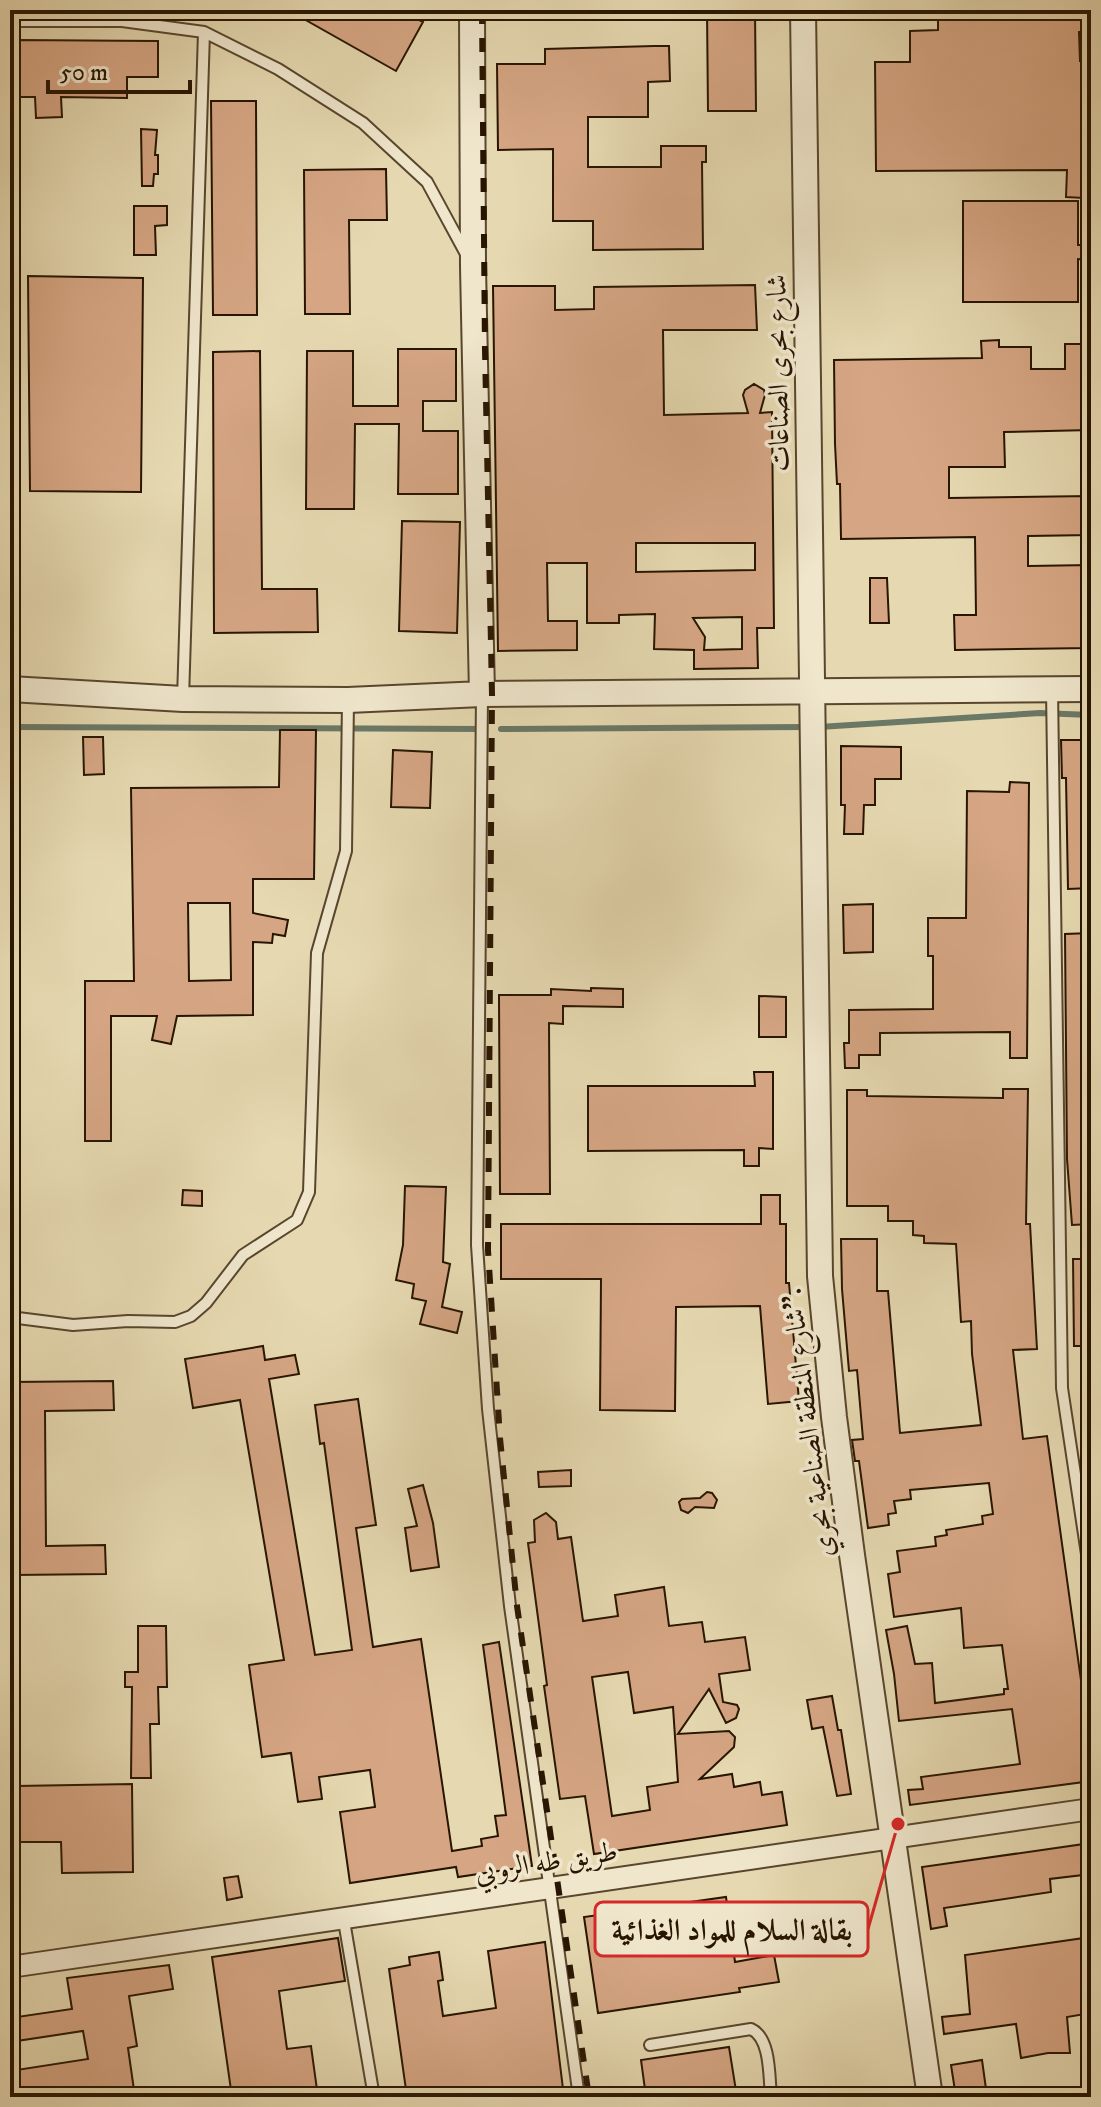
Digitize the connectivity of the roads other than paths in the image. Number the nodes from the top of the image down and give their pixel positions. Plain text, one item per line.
1 (472, 10) edge
2 (803, 10) edge
3 (10, 21) edge
4 (204, 32) junction
5 (473, 267) junction
6 (10, 689) edge
7 (1091, 689) edge
8 (813, 691) junction
9 (482, 694) junction
10 (1052, 698) junction
11 (183, 699) junction
12 (348, 710) junction
13 (813, 727) joint
14 (10, 1317) edge
15 (1091, 1581) edge
16 (1091, 1809) edge
17 (892, 1838) junction
18 (549, 1888) junction
19 (344, 1921) junction
20 (10, 1967) edge
21 (650, 2045) dead end
22 (374, 2097) edge
23 (579, 2097) edge
24 (771, 2097) edge
25 (930, 2097) edge

1 - 5 street
2 - 8 street, شارع بحرى الصناعات
3 - 4 lane
4 - 5 lane
4 - 11 lane
5 - 9 street
6 - 11 street
7 - 10 street
8 - 9 street
8 - 10 street
8 - 13 street, شارع بحرى الصناعات
9 - 12 street
9 - 18 lane
10 - 15 lane
11 - 12 street
12 - 14 lane
13 - 17 street, شارع المنطقة الصناعية بحري".
16 - 17 street, طريق طه الروبي
17 - 18 street, طريق طه الروبي
17 - 25 street, شارع المنطقة الصناعية بحري".
18 - 19 street, طريق طه الروبي
18 - 23 lane
19 - 20 street, طريق طه الروبي
19 - 22 lane
21 - 24 lane

